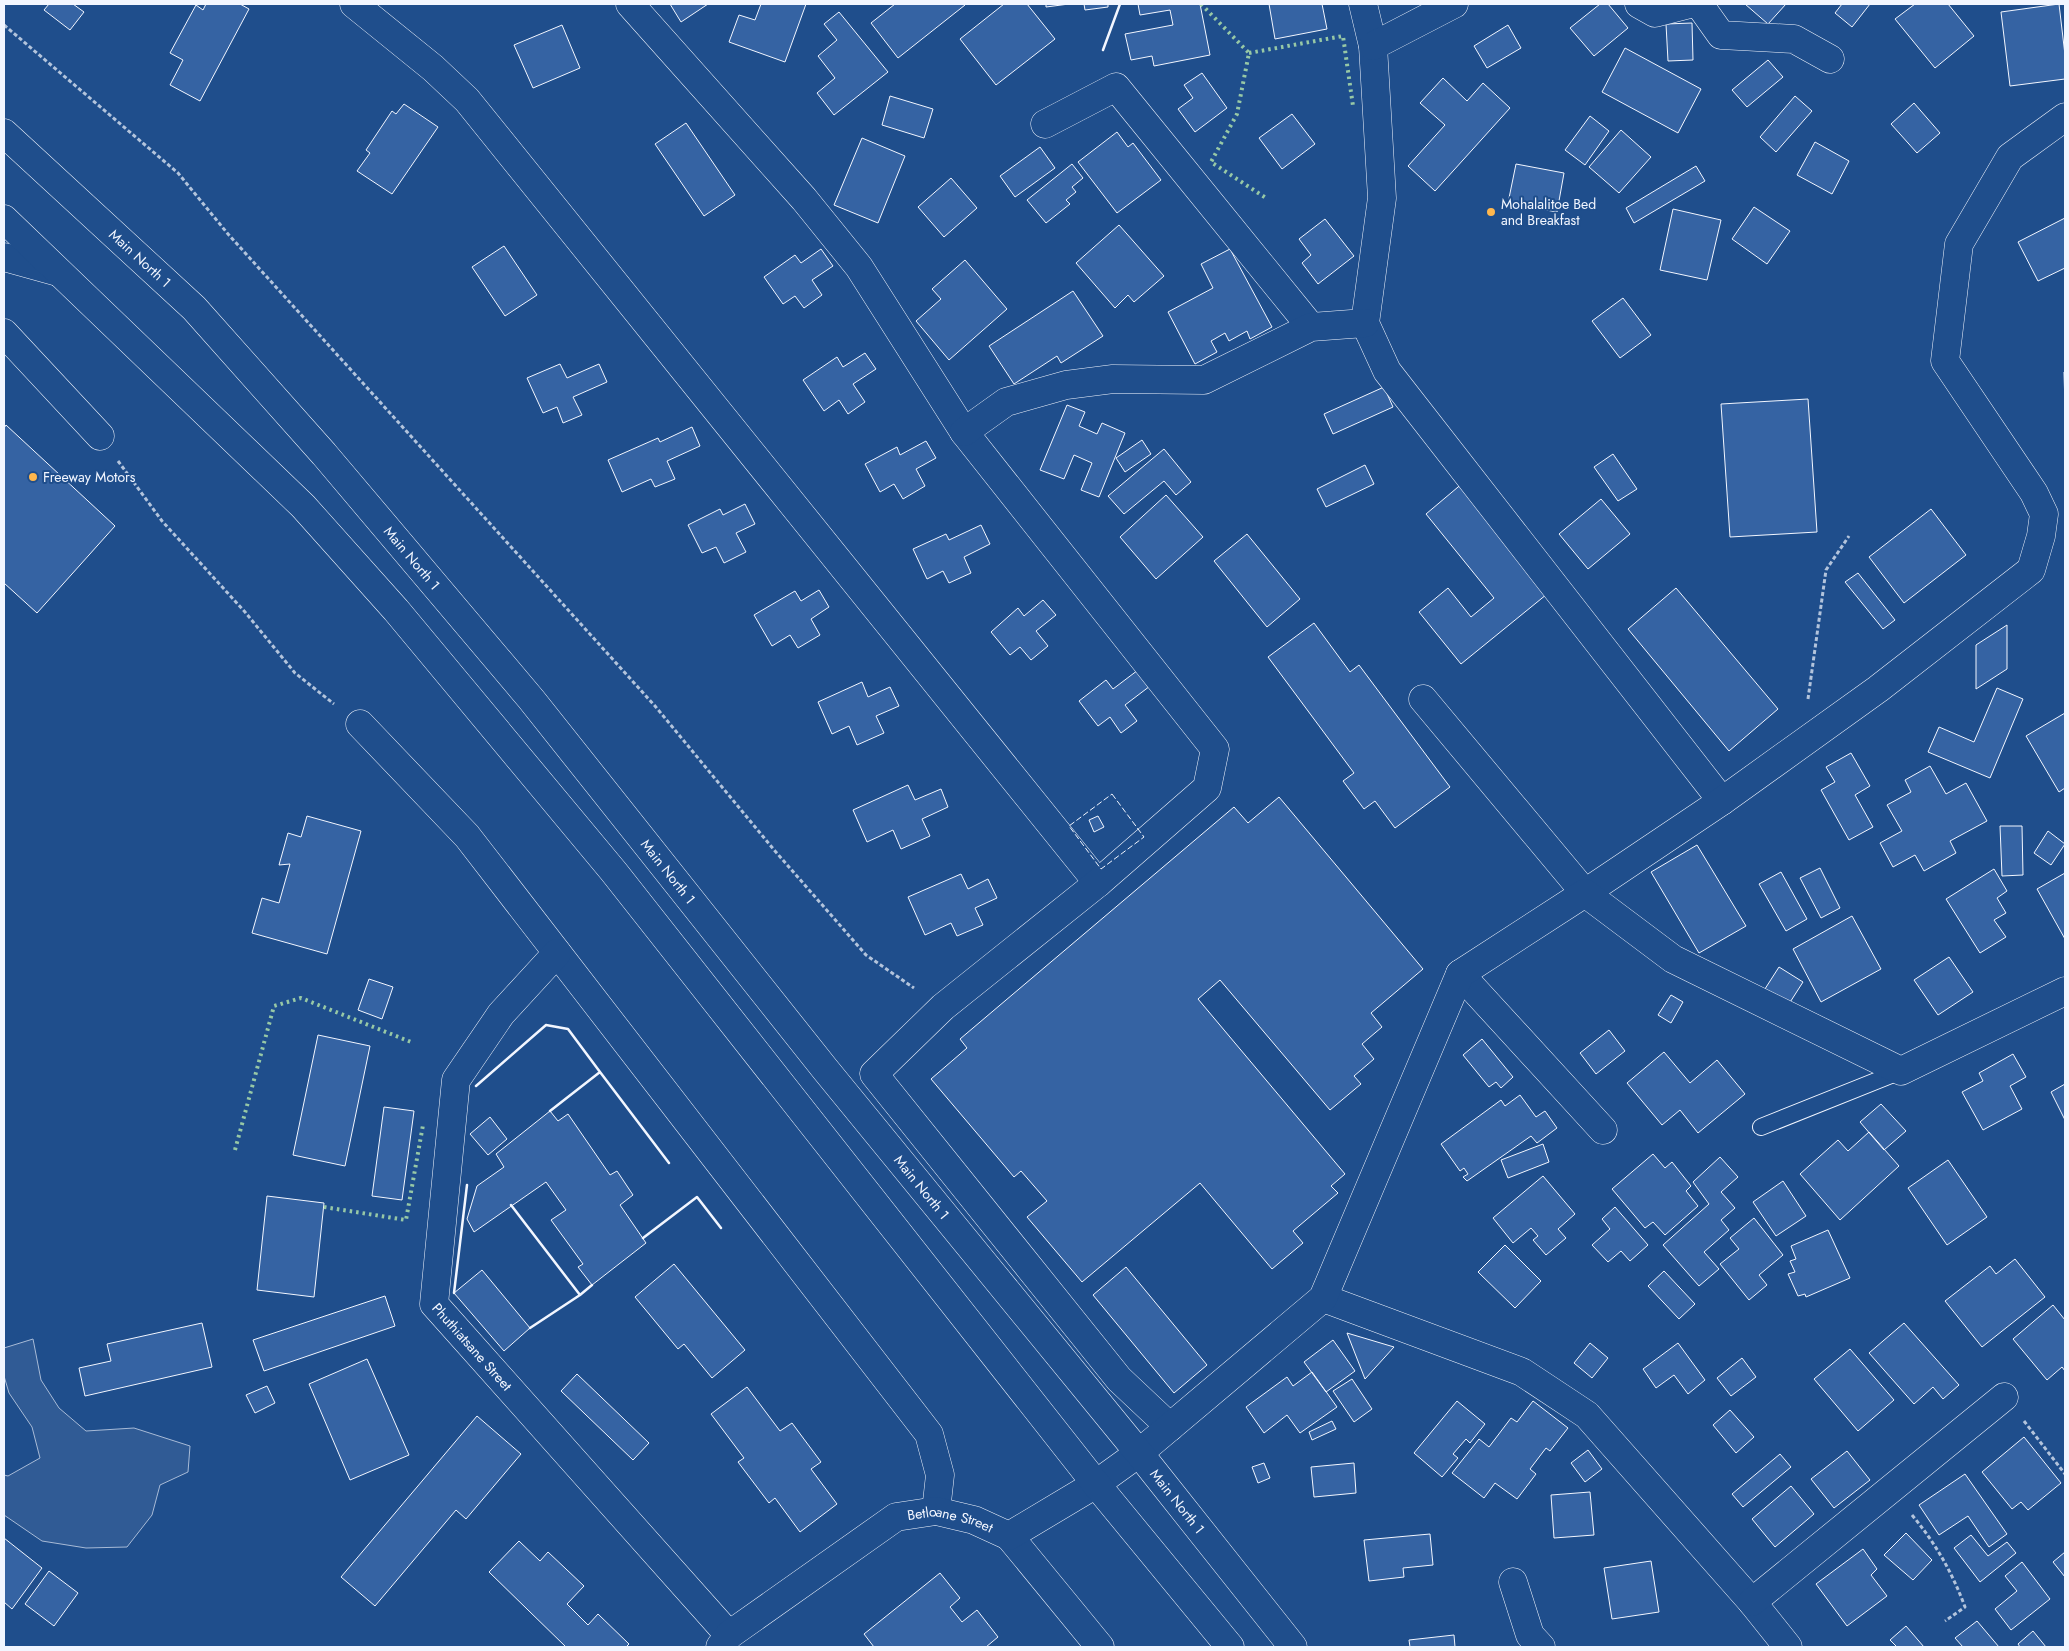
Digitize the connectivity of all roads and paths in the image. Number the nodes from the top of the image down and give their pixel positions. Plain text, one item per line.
1 (354, 4) edge
2 (630, 4) edge
3 (1363, 4) edge
4 (1454, 4) edge
5 (1639, 4) edge
6 (1690, 4) edge
7 (1699, 4) edge
8 (4, 24) edge
9 (1373, 46) junction
10 (1830, 59) dead end
11 (2065, 117) edge
12 (1045, 124) dead end
13 (4, 133) edge
14 (4, 219) edge
15 (4, 257) edge
16 (58, 272) junction
17 (1365, 323) junction
18 (1311, 327) junction
19 (4, 333) edge
20 (964, 432) junction
21 (100, 436) joint
22 (1849, 536) dead end
23 (1423, 699) dead end
24 (360, 724) joint
25 (1801, 744) junction
26 (1722, 801) junction
27 (1098, 883) junction
28 (1585, 893) junction
29 (558, 953) junction
30 (1460, 974) junction
31 (2065, 991) edge
32 (943, 1007) junction
33 (1901, 1071) junction
34 (1761, 1127) dead end
35 (1604, 1130) dead end
36 (1323, 1298) junction
37 (2004, 1397) joint
38 (1170, 1427) junction
39 (1139, 1453) junction
40 (2065, 1474) edge
41 (1096, 1484) junction
42 (1886, 1494) junction
43 (936, 1511) junction
44 (1009, 1536) junction
45 (1513, 1582) dead end
46 (1752, 1602) junction
47 (1945, 1621) dead end
48 (724, 1641) edge
49 (1100, 1647) edge
50 (1230, 1647) edge
51 (1293, 1647) edge
52 (1541, 1647) edge
53 (1788, 1647) edge

1 - 27 street
2 - 20 street
3 - 9 street
4 - 9 street
5 - 6 street
7 - 10 street
8 - 32 path
9 - 17 street
11 - 25 street
12 - 18 street
13 - 39 street, Main North 1
14 - 16 street
15 - 16 street
16 - 41 street
17 - 18 street
17 - 26 street
18 - 20 street
19 - 21 street
20 - 27 street
21 - 24 path
22 - 25 path
23 - 28 street
24 - 29 street
25 - 26 street
26 - 28 street
27 - 32 street
28 - 30 street
28 - 33 street
29 - 43 street
29 - 48 street, Phuthiatsane Street
30 - 35 street
30 - 36 street
31 - 33 street
32 - 38 street
33 - 34 lane
36 - 38 street, Betloane Street
36 - 46 street
37 - 40 path
37 - 42 street
38 - 39 street, Betloane Street
39 - 41 street, Betloane Street
39 - 51 street, Main North 1
41 - 44 street, Betloane Street
41 - 50 street
42 - 46 street
42 - 47 path
43 - 44 street, Betloane Street
43 - 48 street, Betloane Street
44 - 49 street
45 - 52 street
46 - 53 street

